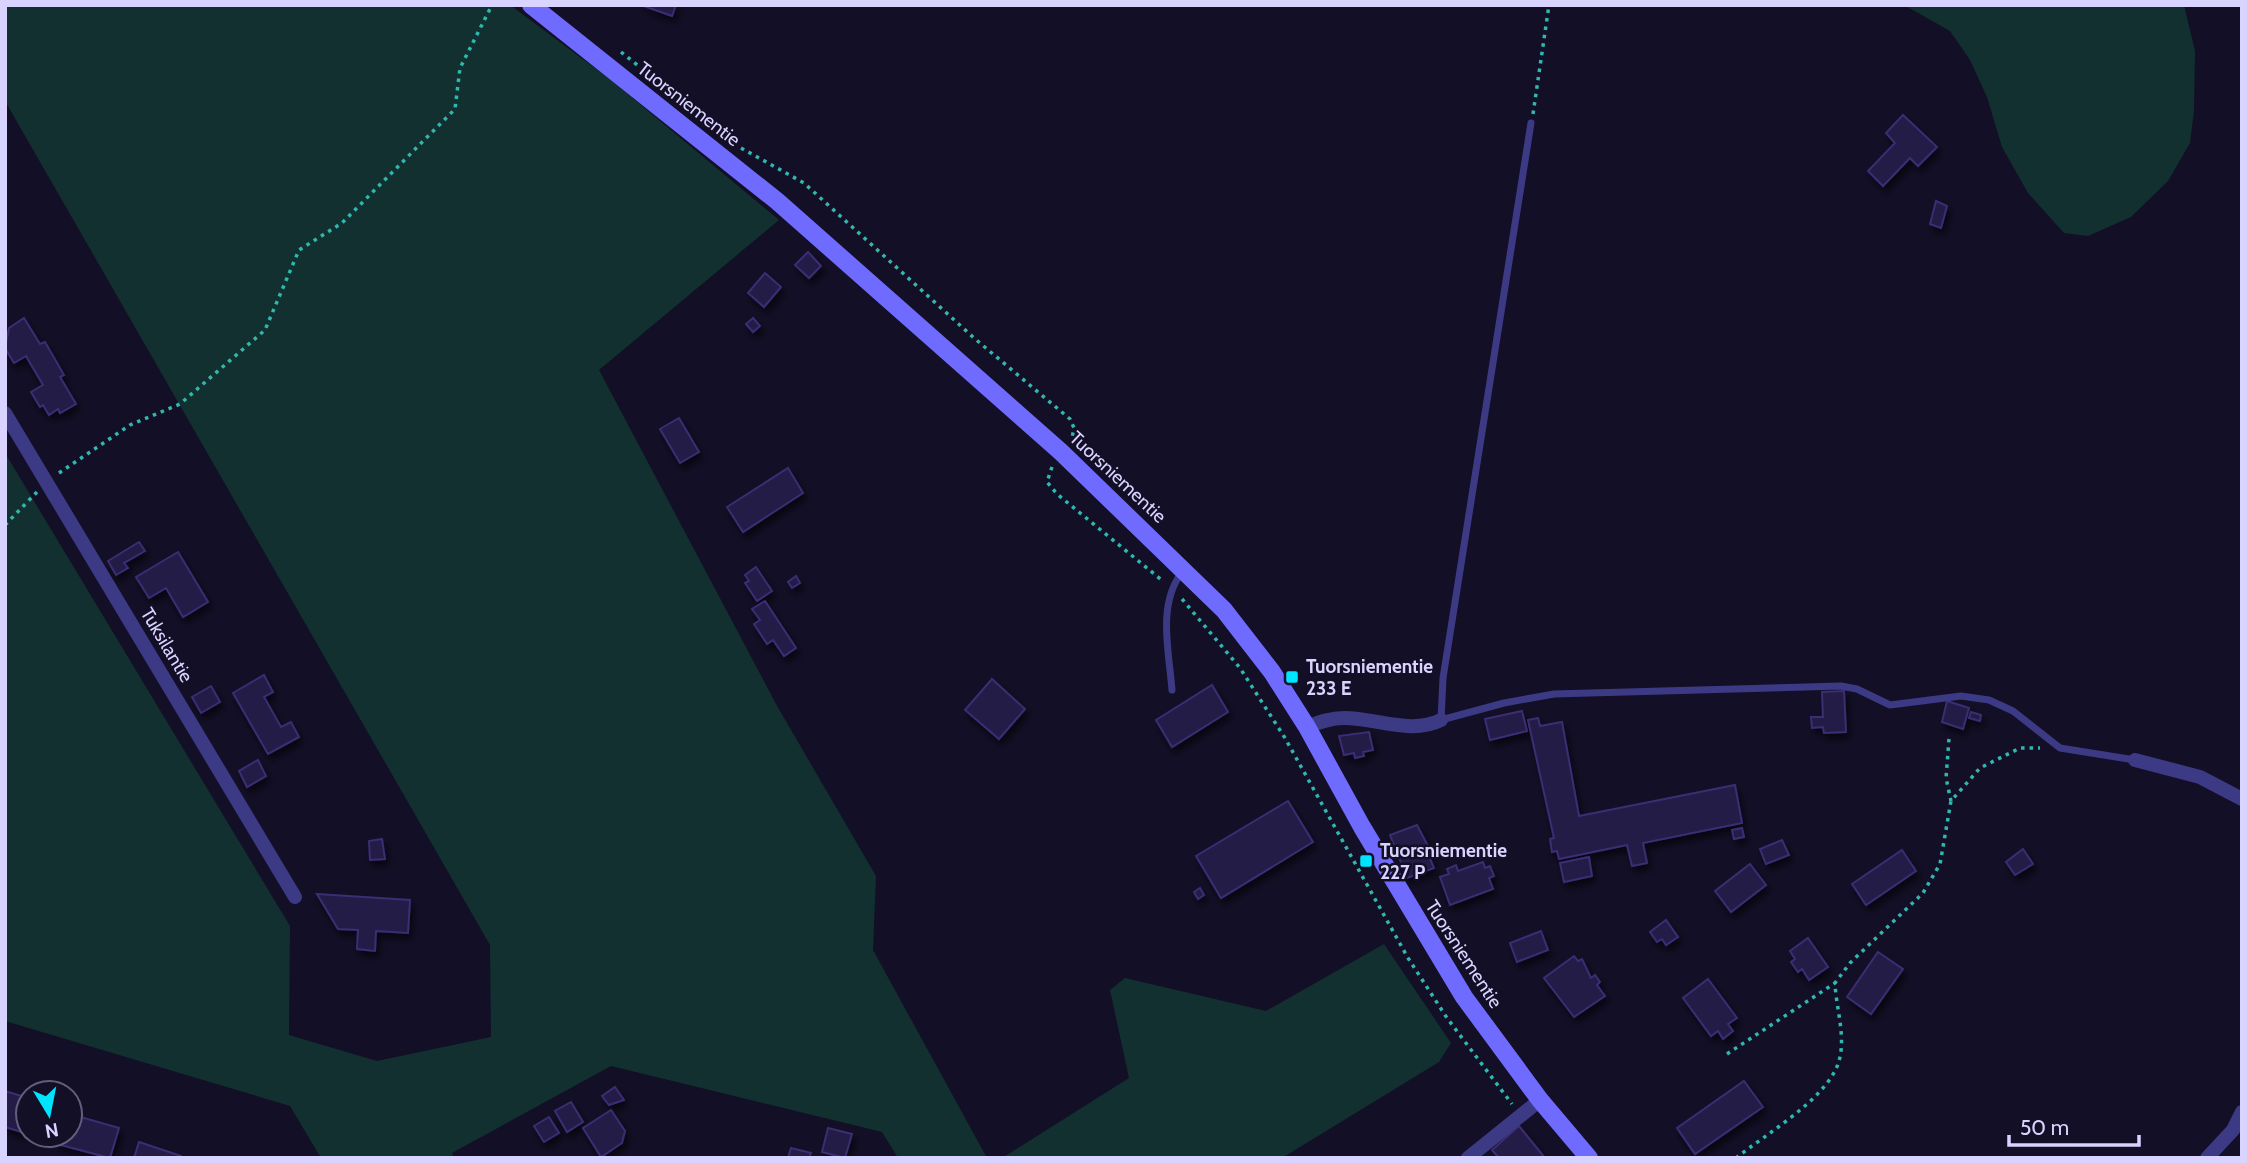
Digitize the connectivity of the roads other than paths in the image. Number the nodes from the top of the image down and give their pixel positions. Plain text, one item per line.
1 (531, 5) edge
2 (1531, 123) road end
3 (5, 413) edge
4 (1184, 570) junction
5 (1172, 690) dead end
6 (1441, 720) junction
7 (1307, 727) junction
8 (2135, 760) joint
9 (2242, 799) edge
10 (295, 897) dead end
11 (1539, 1100) junction
12 (2242, 1112) edge
13 (1468, 1158) edge
14 (1589, 1158) edge
15 (2207, 1158) edge

1 - 4 main road, Tuorsniementie
2 - 6 lane
3 - 10 street, Tuksilantie
4 - 5 lane
4 - 7 main road, Tuorsniementie
6 - 7 street
6 - 8 lane
7 - 11 main road, Tuorsniementie
8 - 9 street
11 - 13 street
11 - 14 main road, Tuorsniementie
12 - 15 street

